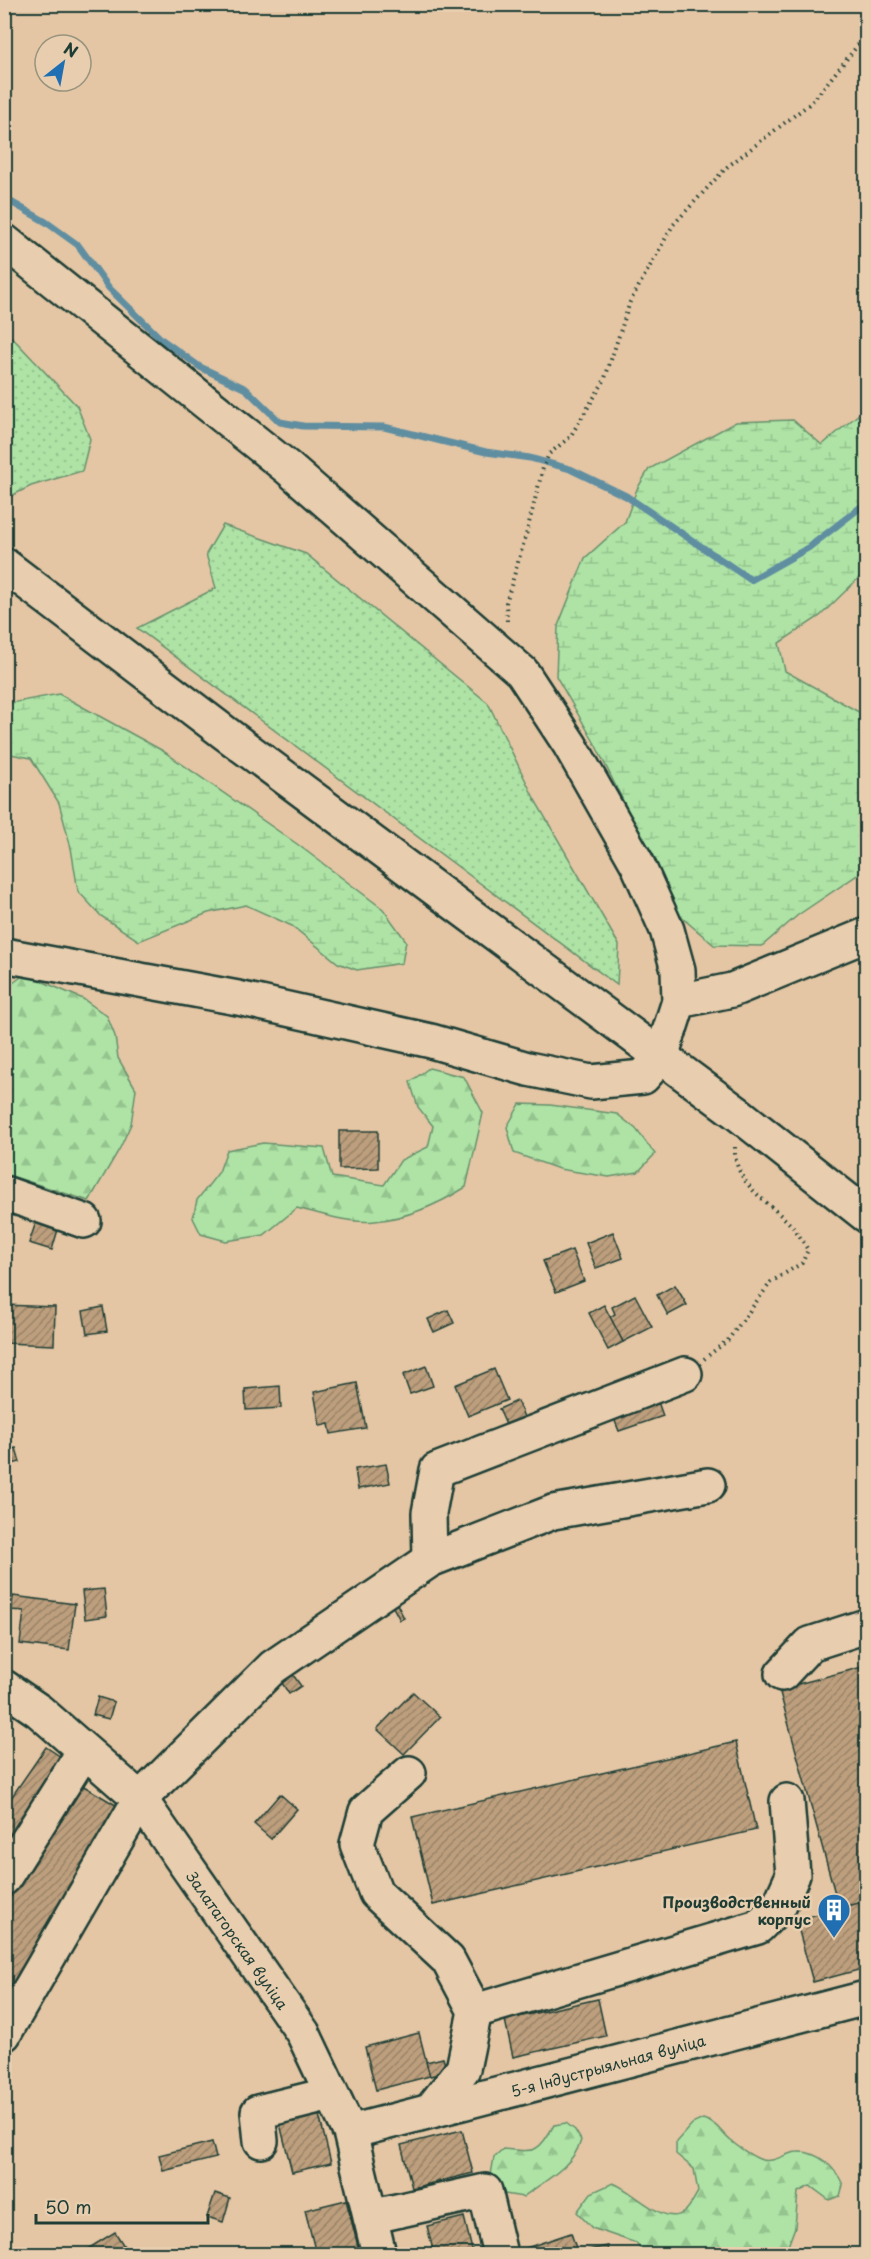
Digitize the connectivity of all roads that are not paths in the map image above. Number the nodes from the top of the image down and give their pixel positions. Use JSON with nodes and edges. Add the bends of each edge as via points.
{"nodes":[{"id":1,"x":4,"y":241,"type":"edge"},
{"id":2,"x":4,"y":565,"type":"edge"},
{"id":3,"x":867,"y":935,"type":"edge"},
{"id":4,"x":4,"y":954,"type":"edge"},
{"id":5,"x":679,"y":1001,"type":"junction"},
{"id":6,"x":661,"y":1057,"type":"junction"},
{"id":7,"x":4,"y":1192,"type":"edge"},
{"id":8,"x":867,"y":1215,"type":"edge"},
{"id":9,"x":84,"y":1221,"type":"dead end"},
{"id":10,"x":686,"y":1374,"type":"road end"},
{"id":11,"x":708,"y":1485,"type":"dead end"},
{"id":12,"x":430,"y":1560,"type":"junction"},
{"id":13,"x":867,"y":1626,"type":"edge"},
{"id":14,"x":782,"y":1674,"type":"dead end"},
{"id":15,"x":4,"y":1687,"type":"edge"},
{"id":16,"x":84,"y":1751,"type":"junction"},
{"id":17,"x":408,"y":1773,"type":"dead end"},
{"id":18,"x":140,"y":1799,"type":"junction"},
{"id":19,"x":787,"y":1801,"type":"dead end"},
{"id":20,"x":4,"y":1878,"type":"edge"},
{"id":21,"x":867,"y":1998,"type":"edge"},
{"id":22,"x":475,"y":2011,"type":"junction"},
{"id":23,"x":4,"y":2034,"type":"edge"},
{"id":24,"x":331,"y":2094,"type":"junction"},
{"id":25,"x":430,"y":2111,"type":"junction"},
{"id":26,"x":350,"y":2132,"type":"junction"},
{"id":27,"x":261,"y":2141,"type":"dead end"},
{"id":28,"x":370,"y":2217,"type":"junction"},
{"id":29,"x":379,"y":2254,"type":"edge"},
{"id":30,"x":500,"y":2254,"type":"edge"}],
"edges":[{"from":1,"to":5,"type":"street","via":[[288,468],[522,672],[570,745],[637,863],[667,930],[678,970]]},
{"from":2,"to":6,"type":"street"},
{"from":3,"to":5,"type":"street","via":[[732,990]]},
{"from":4,"to":6,"type":"street","via":[[238,998],[591,1082],[643,1077]]},
{"from":5,"to":6,"type":"street"},
{"from":6,"to":8,"type":"street"},
{"from":7,"to":9,"type":"street"},
{"from":10,"to":12,"type":"street","via":[[437,1470],[429,1514]]},
{"from":11,"to":12,"type":"street","via":[[554,1512]]},
{"from":12,"to":18,"type":"street","via":[[273,1667]]},
{"from":13,"to":14,"type":"street","via":[[810,1644]]},
{"from":15,"to":16,"type":"street","name":"Залатагорская вуліца","via":[[39,1711]]},
{"from":16,"to":18,"type":"street","name":"Залатагорская вуліца"},
{"from":16,"to":20,"type":"street"},
{"from":17,"to":22,"type":"street","via":[[366,1811],[357,1844],[376,1893],[448,1960]]},
{"from":18,"to":23,"type":"street"},
{"from":18,"to":24,"type":"street","name":"Залатагорская вуліца","via":[[303,2032]]},
{"from":19,"to":22,"type":"street","via":[[793,1875],[779,1906],[758,1927]]},
{"from":21,"to":25,"type":"street","name":"5-я Індустрыяльная вуліца"},
{"from":22,"to":25,"type":"street","via":[[463,2069]]},
{"from":24,"to":26,"type":"street","name":"Залатагорская вуліца"},
{"from":24,"to":27,"type":"street","via":[[258,2112]]},
{"from":25,"to":26,"type":"street","name":"5-я Індустрыяльная вуліца"},
{"from":26,"to":28,"type":"street","name":"Залатагорская вуліца"},
{"from":28,"to":29,"type":"street","name":"Залатагорская вуліца"},
{"from":28,"to":30,"type":"street","via":[[485,2191]]}]}
